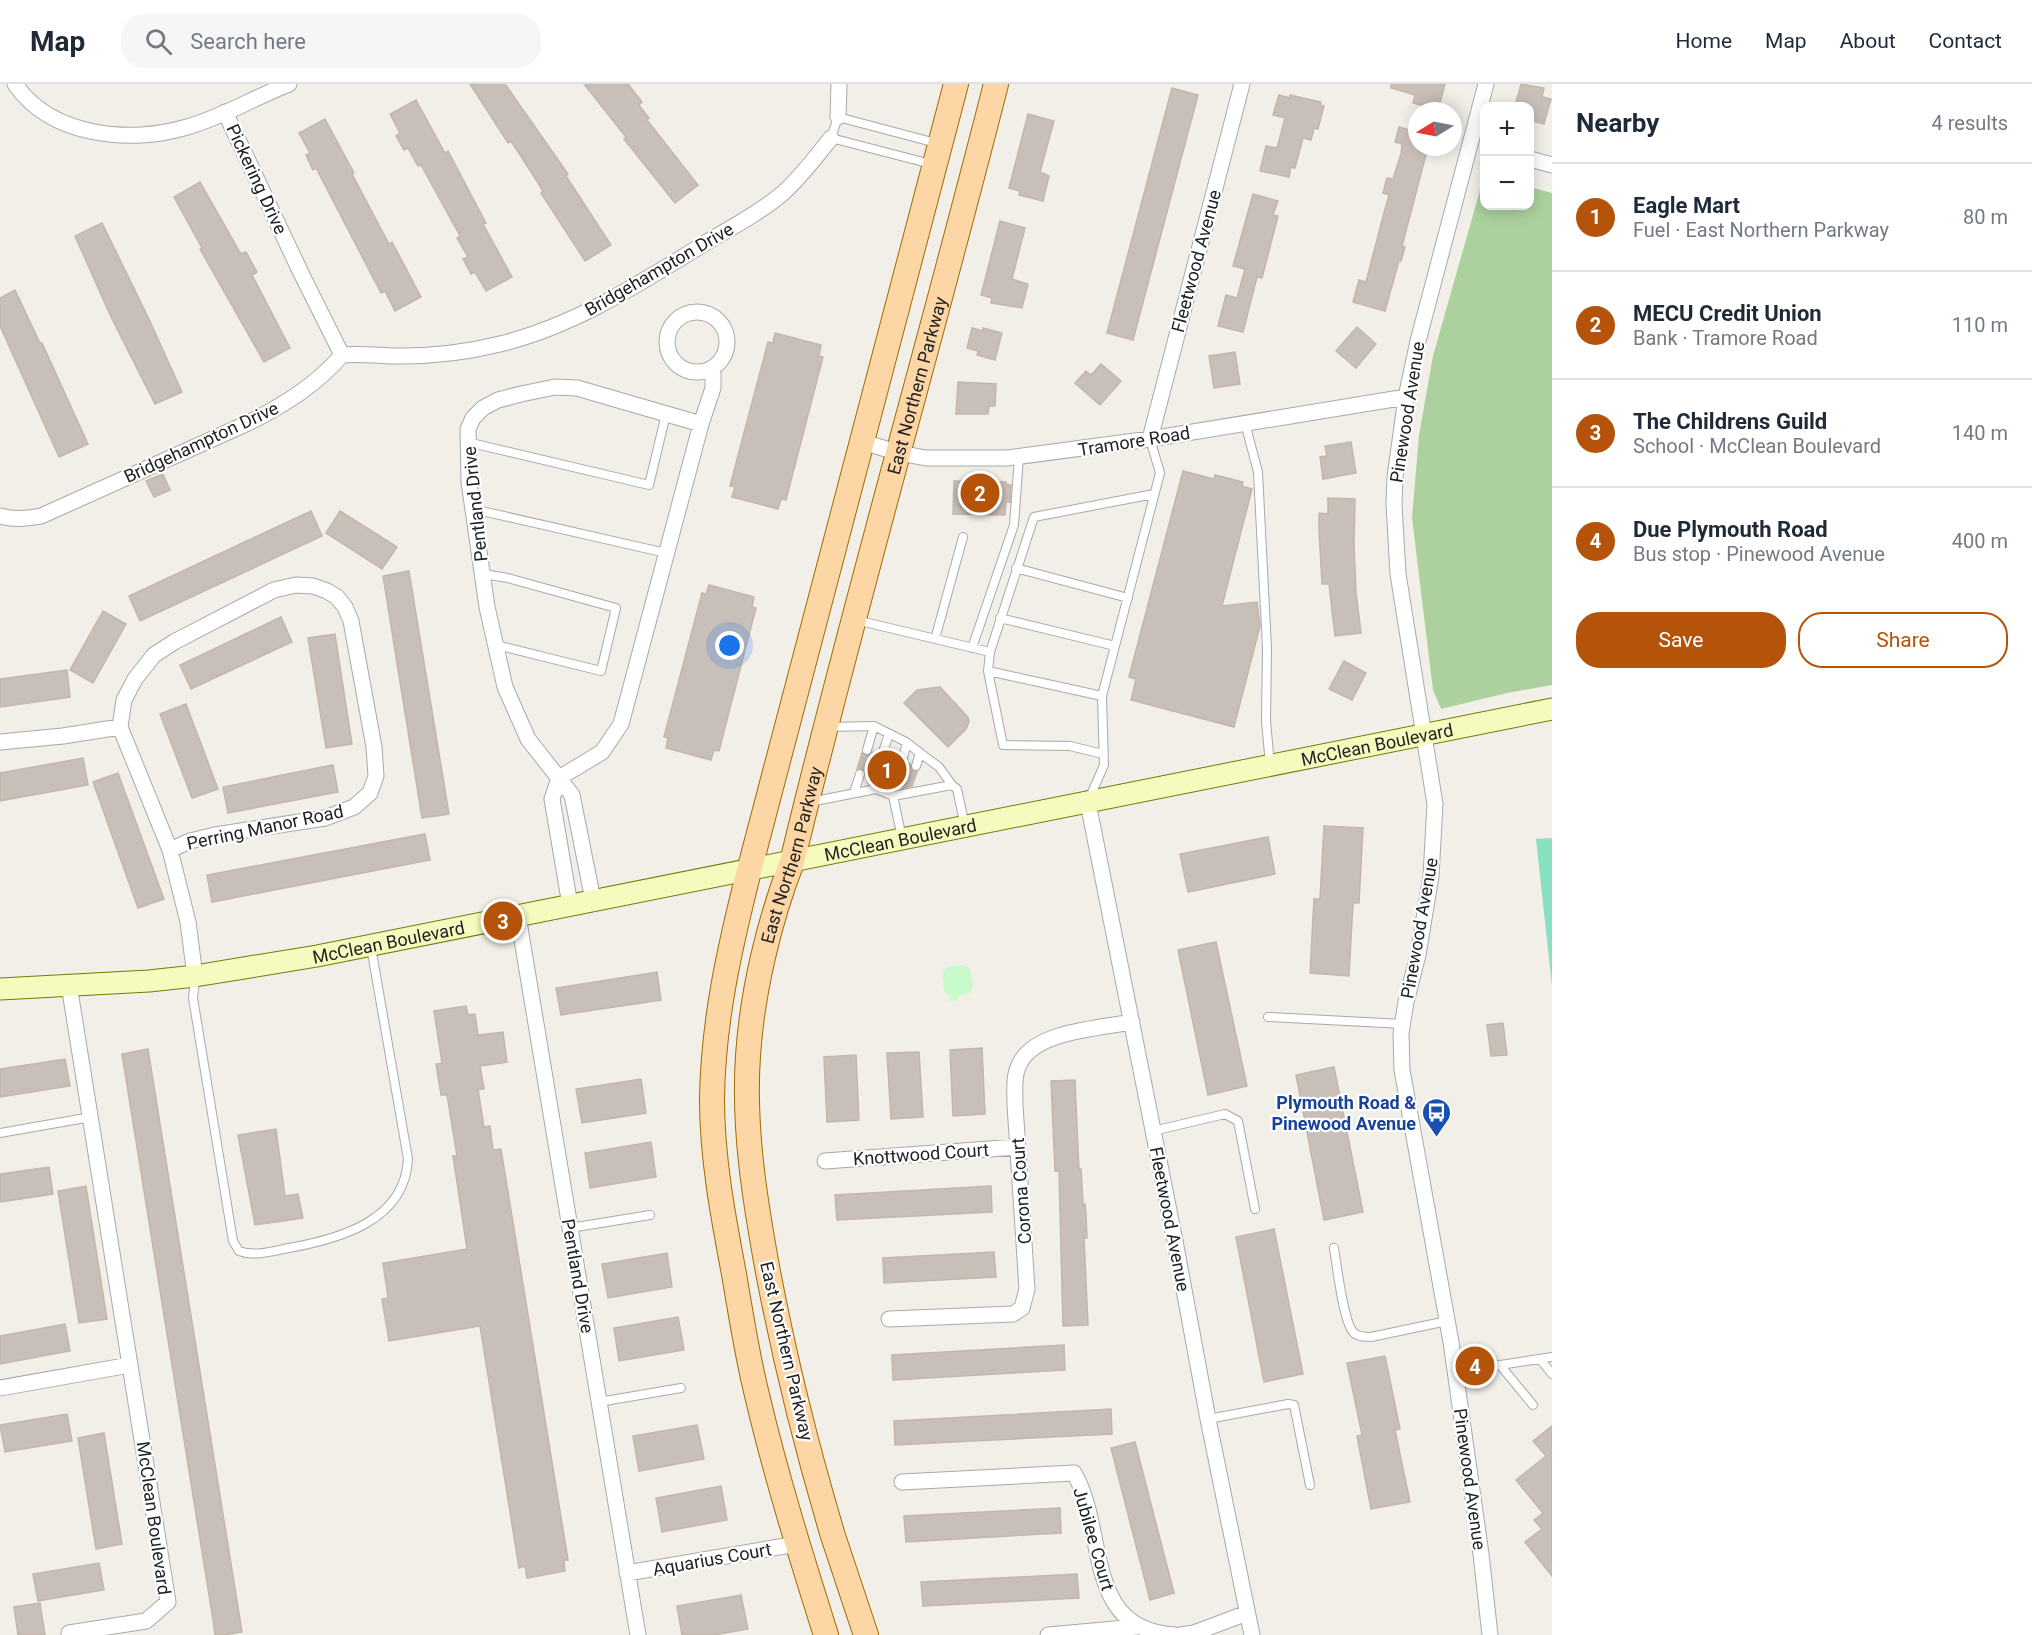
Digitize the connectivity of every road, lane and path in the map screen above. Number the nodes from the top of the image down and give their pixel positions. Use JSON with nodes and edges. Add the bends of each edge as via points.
{"nodes":[{"id":1,"x":15,"y":84,"type":"edge"},
{"id":2,"x":289,"y":84,"type":"edge"},
{"id":3,"x":839,"y":84,"type":"edge"},
{"id":4,"x":956,"y":84,"type":"edge"},
{"id":5,"x":996,"y":84,"type":"edge"},
{"id":6,"x":1242,"y":84,"type":"edge"},
{"id":7,"x":1486,"y":84,"type":"edge"},
{"id":8,"x":225,"y":112,"type":"junction"},
{"id":9,"x":838,"y":117,"type":"junction"},
{"id":10,"x":831,"y":138,"type":"junction"},
{"id":11,"x":1478,"y":145,"type":"edge"},
{"id":12,"x":938,"y":154,"type":"junction"},
{"id":13,"x":1534,"y":160,"type":"edge"},
{"id":14,"x":1552,"y":165,"type":"edge"},
{"id":15,"x":342,"y":355,"type":"junction"},
{"id":16,"x":713,"y":368,"type":"junction"},
{"id":17,"x":1406,"y":397,"type":"junction"},
{"id":18,"x":666,"y":414,"type":"junction"},
{"id":19,"x":1245,"y":423,"type":"junction"},
{"id":20,"x":701,"y":424,"type":"junction"},
{"id":21,"x":1150,"y":439,"type":"junction"},
{"id":22,"x":467,"y":442,"type":"junction"},
{"id":23,"x":863,"y":442,"type":"junction"},
{"id":24,"x":899,"y":453,"type":"junction"},
{"id":25,"x":1019,"y":457,"type":"junction"},
{"id":26,"x":1154,"y":494,"type":"junction"},
{"id":27,"x":473,"y":509,"type":"junction"},
{"id":28,"x":0,"y":516,"type":"edge"},
{"id":29,"x":963,"y":537,"type":"dead end"},
{"id":30,"x":666,"y":553,"type":"junction"},
{"id":31,"x":1016,"y":568,"type":"junction"},
{"id":32,"x":483,"y":574,"type":"junction"},
{"id":33,"x":1128,"y":598,"type":"junction"},
{"id":34,"x":1000,"y":618,"type":"junction"},
{"id":35,"x":852,"y":619,"type":"junction"},
{"id":36,"x":935,"y":639,"type":"junction"},
{"id":37,"x":496,"y":645,"type":"junction"},
{"id":38,"x":1115,"y":646,"type":"junction"},
{"id":39,"x":972,"y":648,"type":"junction"},
{"id":40,"x":990,"y":652,"type":"junction"},
{"id":41,"x":988,"y":671,"type":"junction"},
{"id":42,"x":1102,"y":696,"type":"junction"},
{"id":43,"x":1552,"y":709,"type":"edge"},
{"id":44,"x":874,"y":726,"type":"junction"},
{"id":45,"x":120,"y":727,"type":"junction"},
{"id":46,"x":824,"y":727,"type":"junction"},
{"id":47,"x":890,"y":734,"type":"junction"},
{"id":48,"x":1425,"y":735,"type":"junction"},
{"id":49,"x":0,"y":742,"type":"edge"},
{"id":50,"x":907,"y":743,"type":"junction"},
{"id":51,"x":867,"y":750,"type":"dead end"},
{"id":52,"x":920,"y":753,"type":"junction"},
{"id":53,"x":1103,"y":754,"type":"junction"},
{"id":54,"x":882,"y":755,"type":"dead end"},
{"id":55,"x":902,"y":761,"type":"dead end"},
{"id":56,"x":916,"y":766,"type":"dead end"},
{"id":57,"x":1271,"y":766,"type":"junction"},
{"id":58,"x":860,"y":774,"type":"dead end"},
{"id":59,"x":559,"y":778,"type":"junction"},
{"id":60,"x":875,"y":779,"type":"dead end"},
{"id":61,"x":952,"y":784,"type":"junction"},
{"id":62,"x":894,"y":785,"type":"dead end"},
{"id":63,"x":872,"y":790,"type":"junction"},
{"id":64,"x":854,"y":793,"type":"junction"},
{"id":65,"x":892,"y":796,"type":"junction"},
{"id":66,"x":806,"y":802,"type":"junction"},
{"id":67,"x":1088,"y":803,"type":"junction"},
{"id":68,"x":965,"y":828,"type":"junction"},
{"id":69,"x":902,"y":840,"type":"junction"},
{"id":70,"x":170,"y":850,"type":"junction"},
{"id":71,"x":792,"y":862,"type":"junction"},
{"id":72,"x":749,"y":871,"type":"junction"},
{"id":73,"x":592,"y":900,"type":"junction"},
{"id":74,"x":570,"y":905,"type":"junction"},
{"id":75,"x":518,"y":916,"type":"junction"},
{"id":76,"x":371,"y":945,"type":"junction"},
{"id":77,"x":195,"y":976,"type":"junction"},
{"id":78,"x":69,"y":985,"type":"junction"},
{"id":79,"x":0,"y":989,"type":"edge"},
{"id":80,"x":1268,"y":1017,"type":"dead end"},
{"id":81,"x":1132,"y":1022,"type":"junction"},
{"id":82,"x":1402,"y":1024,"type":"junction"},
{"id":83,"x":91,"y":1117,"type":"junction"},
{"id":84,"x":1153,"y":1131,"type":"junction"},
{"id":85,"x":0,"y":1133,"type":"edge"},
{"id":86,"x":1017,"y":1147,"type":"junction"},
{"id":87,"x":825,"y":1161,"type":"dead end"},
{"id":88,"x":1255,"y":1209,"type":"dead end"},
{"id":89,"x":650,"y":1215,"type":"dead end"},
{"id":90,"x":570,"y":1228,"type":"junction"},
{"id":91,"x":1334,"y":1248,"type":"dead end"},
{"id":92,"x":889,"y":1319,"type":"dead end"},
{"id":93,"x":1447,"y":1321,"type":"junction"},
{"id":94,"x":1552,"y":1357,"type":"edge"},
{"id":95,"x":1540,"y":1359,"type":"junction"},
{"id":96,"x":130,"y":1365,"type":"junction"},
{"id":97,"x":1500,"y":1365,"type":"junction"},
{"id":98,"x":1455,"y":1372,"type":"junction"},
{"id":99,"x":1552,"y":1374,"type":"edge"},
{"id":100,"x":0,"y":1388,"type":"edge"},
{"id":101,"x":681,"y":1388,"type":"dead end"},
{"id":102,"x":599,"y":1402,"type":"junction"},
{"id":103,"x":1533,"y":1405,"type":"dead end"},
{"id":104,"x":1208,"y":1419,"type":"junction"},
{"id":105,"x":902,"y":1482,"type":"dead end"},
{"id":106,"x":1310,"y":1485,"type":"dead end"},
{"id":107,"x":797,"y":1544,"type":"junction"},
{"id":108,"x":627,"y":1573,"type":"junction"},
{"id":109,"x":1247,"y":1613,"type":"junction"},
{"id":110,"x":1137,"y":1627,"type":"junction"},
{"id":111,"x":69,"y":1633,"type":"dead end"},
{"id":112,"x":1189,"y":1634,"type":"edge"},
{"id":113,"x":638,"y":1635,"type":"edge"},
{"id":114,"x":826,"y":1635,"type":"edge"},
{"id":115,"x":866,"y":1635,"type":"edge"},
{"id":116,"x":1048,"y":1635,"type":"edge"},
{"id":117,"x":1176,"y":1635,"type":"edge"},
{"id":118,"x":1252,"y":1635,"type":"edge"},
{"id":119,"x":1490,"y":1635,"type":"edge"}],
"edges":[{"from":1,"to":8,"type":"street","name":"Pickering Drive","via":[[38,108],[62,122],[89,132],[119,136],[150,135],[187,127]]},
{"from":2,"to":8,"type":"street"},
{"from":3,"to":9,"type":"street"},
{"from":4,"to":12,"type":"main road","name":"East Northern Parkway"},
{"from":5,"to":24,"type":"main road","name":"East Northern Parkway"},
{"from":6,"to":21,"type":"street","name":"Fleetwood Avenue"},
{"from":7,"to":11,"type":"street","name":"Pinewood Avenue"},
{"from":8,"to":15,"type":"street","name":"Pickering Drive"},
{"from":9,"to":10,"type":"lane"},
{"from":9,"to":12,"type":"lane"},
{"from":10,"to":12,"type":"lane"},
{"from":10,"to":15,"type":"street","name":"Bridgehampton Drive","via":[[804,172],[768,204],[643,282],[542,332],[500,344],[431,355]]},
{"from":11,"to":17,"type":"street","name":"Pinewood Avenue","via":[[1418,341]]},
{"from":12,"to":23,"type":"main road","name":"East Northern Parkway"},
{"from":13,"to":14,"type":"street"},
{"from":15,"to":28,"type":"street","name":"Bridgehampton Drive","via":[[307,388],[248,423],[41,516]]},
{"from":16,"to":16,"type":"street","via":[[693,372],[675,363],[667,344],[668,334],[679,317],[697,311],[723,325],[727,334],[725,353]]},
{"from":16,"to":20,"type":"street","via":[[712,388]]},
{"from":17,"to":19,"type":"street","name":"Tramore Road"},
{"from":17,"to":48,"type":"street","name":"Pinewood Avenue","via":[[1394,504],[1398,574]]},
{"from":18,"to":20,"type":"street","name":"Pentland Drive"},
{"from":18,"to":22,"type":"street","name":"Pentland Drive","via":[[578,388],[544,388],[483,408],[473,418]]},
{"from":18,"to":22,"type":"lane","via":[[649,485]]},
{"from":19,"to":21,"type":"street","name":"Tramore Road"},
{"from":19,"to":57,"type":"lane","via":[[1258,472],[1267,648],[1266,721]]},
{"from":20,"to":30,"type":"street"},
{"from":21,"to":25,"type":"street","name":"Tramore Road"},
{"from":21,"to":26,"type":"lane","via":[[1160,473]]},
{"from":22,"to":27,"type":"street","name":"Pentland Drive"},
{"from":23,"to":24,"type":"street","name":"Tramore Road"},
{"from":23,"to":72,"type":"main road","name":"East Northern Parkway"},
{"from":24,"to":25,"type":"street","name":"Tramore Road","via":[[926,458]]},
{"from":24,"to":35,"type":"main road","name":"East Northern Parkway"},
{"from":25,"to":39,"type":"lane","via":[[1014,525]]},
{"from":26,"to":31,"type":"lane","via":[[1034,517]]},
{"from":26,"to":33,"type":"lane"},
{"from":27,"to":30,"type":"lane"},
{"from":27,"to":32,"type":"street","name":"Pentland Drive"},
{"from":29,"to":36,"type":"lane"},
{"from":30,"to":59,"type":"street","via":[[621,723],[602,752]]},
{"from":31,"to":33,"type":"lane"},
{"from":31,"to":34,"type":"lane"},
{"from":32,"to":37,"type":"street","name":"Pentland Drive"},
{"from":32,"to":37,"type":"lane","via":[[616,608],[601,671]]},
{"from":33,"to":38,"type":"lane"},
{"from":34,"to":38,"type":"lane"},
{"from":34,"to":40,"type":"lane"},
{"from":35,"to":36,"type":"lane"},
{"from":35,"to":46,"type":"main road","name":"East Northern Parkway"},
{"from":36,"to":39,"type":"lane"},
{"from":37,"to":59,"type":"street","name":"Pentland Drive","via":[[505,687],[528,740]]},
{"from":38,"to":42,"type":"lane"},
{"from":39,"to":40,"type":"lane"},
{"from":40,"to":41,"type":"lane"},
{"from":41,"to":42,"type":"lane"},
{"from":41,"to":53,"type":"lane","via":[[1003,745],[1070,746]]},
{"from":42,"to":53,"type":"lane"},
{"from":43,"to":48,"type":"street","name":"McClean Boulevard"},
{"from":44,"to":46,"type":"lane"},
{"from":44,"to":47,"type":"lane"},
{"from":44,"to":51,"type":"lane"},
{"from":45,"to":49,"type":"street"},
{"from":45,"to":70,"type":"street","name":"Perring Manor Road"},
{"from":45,"to":70,"type":"street","name":"Perring Manor Road","via":[[124,700],[135,679],[154,655],[174,642],[274,590],[296,585],[313,586],[337,597],[345,607],[374,747],[376,776],[370,793],[354,807],[324,818],[215,835]]},
{"from":46,"to":66,"type":"main road","name":"East Northern Parkway"},
{"from":47,"to":50,"type":"lane"},
{"from":47,"to":54,"type":"lane"},
{"from":48,"to":57,"type":"street","name":"McClean Boulevard"},
{"from":48,"to":82,"type":"street","name":"Pinewood Avenue","via":[[1435,804],[1433,855],[1418,955]]},
{"from":50,"to":52,"type":"lane"},
{"from":50,"to":55,"type":"lane"},
{"from":52,"to":56,"type":"lane"},
{"from":52,"to":61,"type":"lane","via":[[939,767]]},
{"from":53,"to":67,"type":"lane","via":[[1104,765]]},
{"from":57,"to":67,"type":"street","name":"McClean Boulevard"},
{"from":58,"to":64,"type":"lane"},
{"from":59,"to":73,"type":"street","name":"Pentland Drive","via":[[572,795]]},
{"from":59,"to":74,"type":"street","via":[[552,799]]},
{"from":60,"to":63,"type":"lane"},
{"from":61,"to":65,"type":"lane"},
{"from":61,"to":68,"type":"lane","via":[[957,789]]},
{"from":62,"to":65,"type":"lane"},
{"from":63,"to":64,"type":"lane"},
{"from":63,"to":65,"type":"lane"},
{"from":64,"to":66,"type":"lane"},
{"from":65,"to":69,"type":"lane"},
{"from":66,"to":71,"type":"main road","name":"East Northern Parkway"},
{"from":67,"to":68,"type":"street","name":"McClean Boulevard"},
{"from":67,"to":81,"type":"street","name":"Fleetwood Avenue"},
{"from":68,"to":69,"type":"street","name":"McClean Boulevard"},
{"from":69,"to":71,"type":"street","name":"McClean Boulevard"},
{"from":70,"to":77,"type":"street","name":"Perring Manor Road","via":[[188,921]]},
{"from":71,"to":72,"type":"street","name":"McClean Boulevard"},
{"from":71,"to":115,"type":"main road","name":"East Northern Parkway","via":[[779,894],[755,998],[749,1045],[747,1109],[753,1190],[796,1400]]},
{"from":72,"to":73,"type":"street","name":"McClean Boulevard"},
{"from":72,"to":107,"type":"main road","name":"East Northern Parkway","via":[[724,980],[715,1040],[715,1157],[756,1392]]},
{"from":73,"to":74,"type":"street","name":"McClean Boulevard"},
{"from":74,"to":75,"type":"street","name":"McClean Boulevard"},
{"from":75,"to":76,"type":"street","name":"McClean Boulevard"},
{"from":75,"to":90,"type":"street","name":"Pentland Drive"},
{"from":76,"to":77,"type":"street","name":"McClean Boulevard"},
{"from":76,"to":77,"type":"lane","via":[[408,1159],[407,1175],[400,1192],[366,1224],[296,1247],[250,1255],[239,1251],[233,1241],[193,998]]},
{"from":77,"to":78,"type":"street","name":"McClean Boulevard"},
{"from":78,"to":79,"type":"street","name":"McClean Boulevard"},
{"from":78,"to":83,"type":"street","name":"McClean Boulevard"},
{"from":80,"to":82,"type":"lane"},
{"from":81,"to":84,"type":"street","name":"Fleetwood Avenue"},
{"from":81,"to":86,"type":"street","name":"Corona Court","via":[[1068,1033],[1025,1054],[1018,1065],[1015,1088]]},
{"from":82,"to":93,"type":"street","name":"Pinewood Avenue","via":[[1402,1070]]},
{"from":83,"to":85,"type":"lane"},
{"from":83,"to":96,"type":"street","name":"McClean Boulevard"},
{"from":84,"to":88,"type":"lane","via":[[1226,1114],[1238,1121]]},
{"from":84,"to":104,"type":"street","name":"Fleetwood Avenue"},
{"from":86,"to":87,"type":"street","name":"Knottwood Court"},
{"from":86,"to":92,"type":"street","name":"Corona Court","via":[[1027,1289],[1022,1308],[1013,1314]]},
{"from":89,"to":90,"type":"lane"},
{"from":90,"to":102,"type":"street","name":"Pentland Drive"},
{"from":91,"to":93,"type":"lane","via":[[1348,1323],[1354,1334],[1371,1337]]},
{"from":93,"to":98,"type":"street","name":"Pinewood Avenue"},
{"from":94,"to":95,"type":"lane"},
{"from":95,"to":97,"type":"lane"},
{"from":95,"to":99,"type":"lane"},
{"from":96,"to":100,"type":"street"},
{"from":96,"to":111,"type":"street","name":"McClean Boulevard","via":[[168,1602],[146,1621]]},
{"from":97,"to":98,"type":"lane"},
{"from":97,"to":103,"type":"lane"},
{"from":98,"to":119,"type":"street","name":"Pinewood Avenue"},
{"from":101,"to":102,"type":"lane"},
{"from":102,"to":108,"type":"street","name":"Pentland Drive"},
{"from":104,"to":106,"type":"lane","via":[[1294,1405]]},
{"from":104,"to":109,"type":"street","name":"Fleetwood Avenue"},
{"from":105,"to":110,"type":"street","name":"Jubilee Court","via":[[1074,1473],[1083,1492],[1105,1585],[1118,1608]]},
{"from":107,"to":108,"type":"street","name":"Aquarius Court"},
{"from":107,"to":114,"type":"main road","name":"East Northern Parkway"},
{"from":108,"to":113,"type":"street","name":"Pentland Drive"},
{"from":109,"to":112,"type":"street"},
{"from":109,"to":118,"type":"street","name":"Fleetwood Avenue"},
{"from":110,"to":116,"type":"street"},
{"from":110,"to":117,"type":"street"}]}
